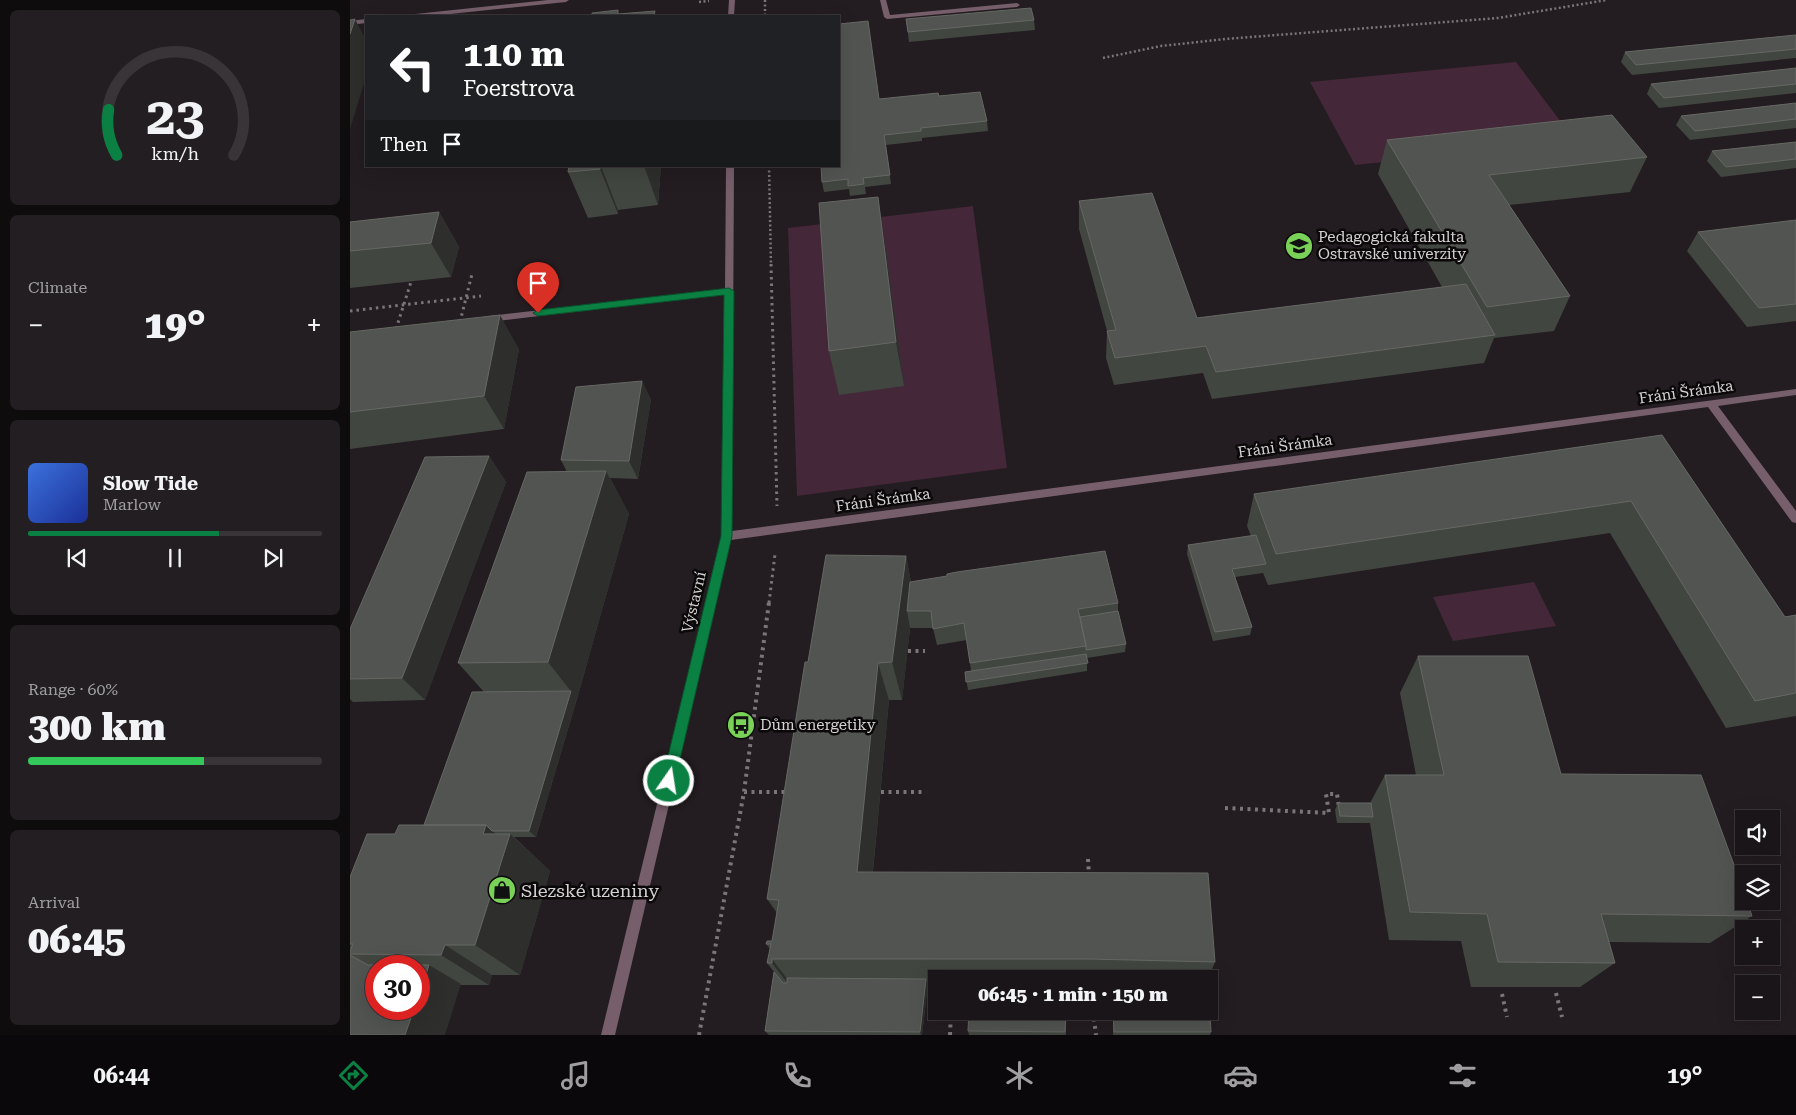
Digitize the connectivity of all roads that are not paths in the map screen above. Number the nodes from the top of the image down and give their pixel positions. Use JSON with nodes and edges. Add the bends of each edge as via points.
{"nodes":[{"id":1,"x":566,"y":0,"type":"edge"},
{"id":2,"x":732,"y":0,"type":"edge"},
{"id":3,"x":883,"y":0,"type":"edge"},
{"id":4,"x":1017,"y":5,"type":"dead end"},
{"id":5,"x":424,"y":15,"type":"edge"},
{"id":6,"x":731,"y":15,"type":"edge"},
{"id":7,"x":365,"y":22,"type":"edge"},
{"id":8,"x":350,"y":23,"type":"edge"},
{"id":9,"x":730,"y":167,"type":"edge"},
{"id":10,"x":729,"y":291,"type":"junction"},
{"id":11,"x":460,"y":322,"type":"edge"},
{"id":12,"x":1796,"y":392,"type":"edge"},
{"id":13,"x":1711,"y":404,"type":"junction"},
{"id":14,"x":1796,"y":519,"type":"edge"},
{"id":15,"x":727,"y":536,"type":"junction"},
{"id":16,"x":608,"y":1035,"type":"edge"}],
"edges":[{"from":1,"to":5,"type":"street"},
{"from":2,"to":6,"type":"street"},
{"from":3,"to":4,"type":"street","via":[[887,17]]},
{"from":7,"to":8,"type":"street"},
{"from":9,"to":10,"type":"street","name":"Výstavní"},
{"from":10,"to":11,"type":"street"},
{"from":10,"to":15,"type":"street","name":"Výstavní"},
{"from":12,"to":13,"type":"street","name":"Fráni Šrámka"},
{"from":13,"to":14,"type":"street"},
{"from":13,"to":15,"type":"street","name":"Fráni Šrámka"},
{"from":15,"to":16,"type":"street","name":"Výstavní"}]}
